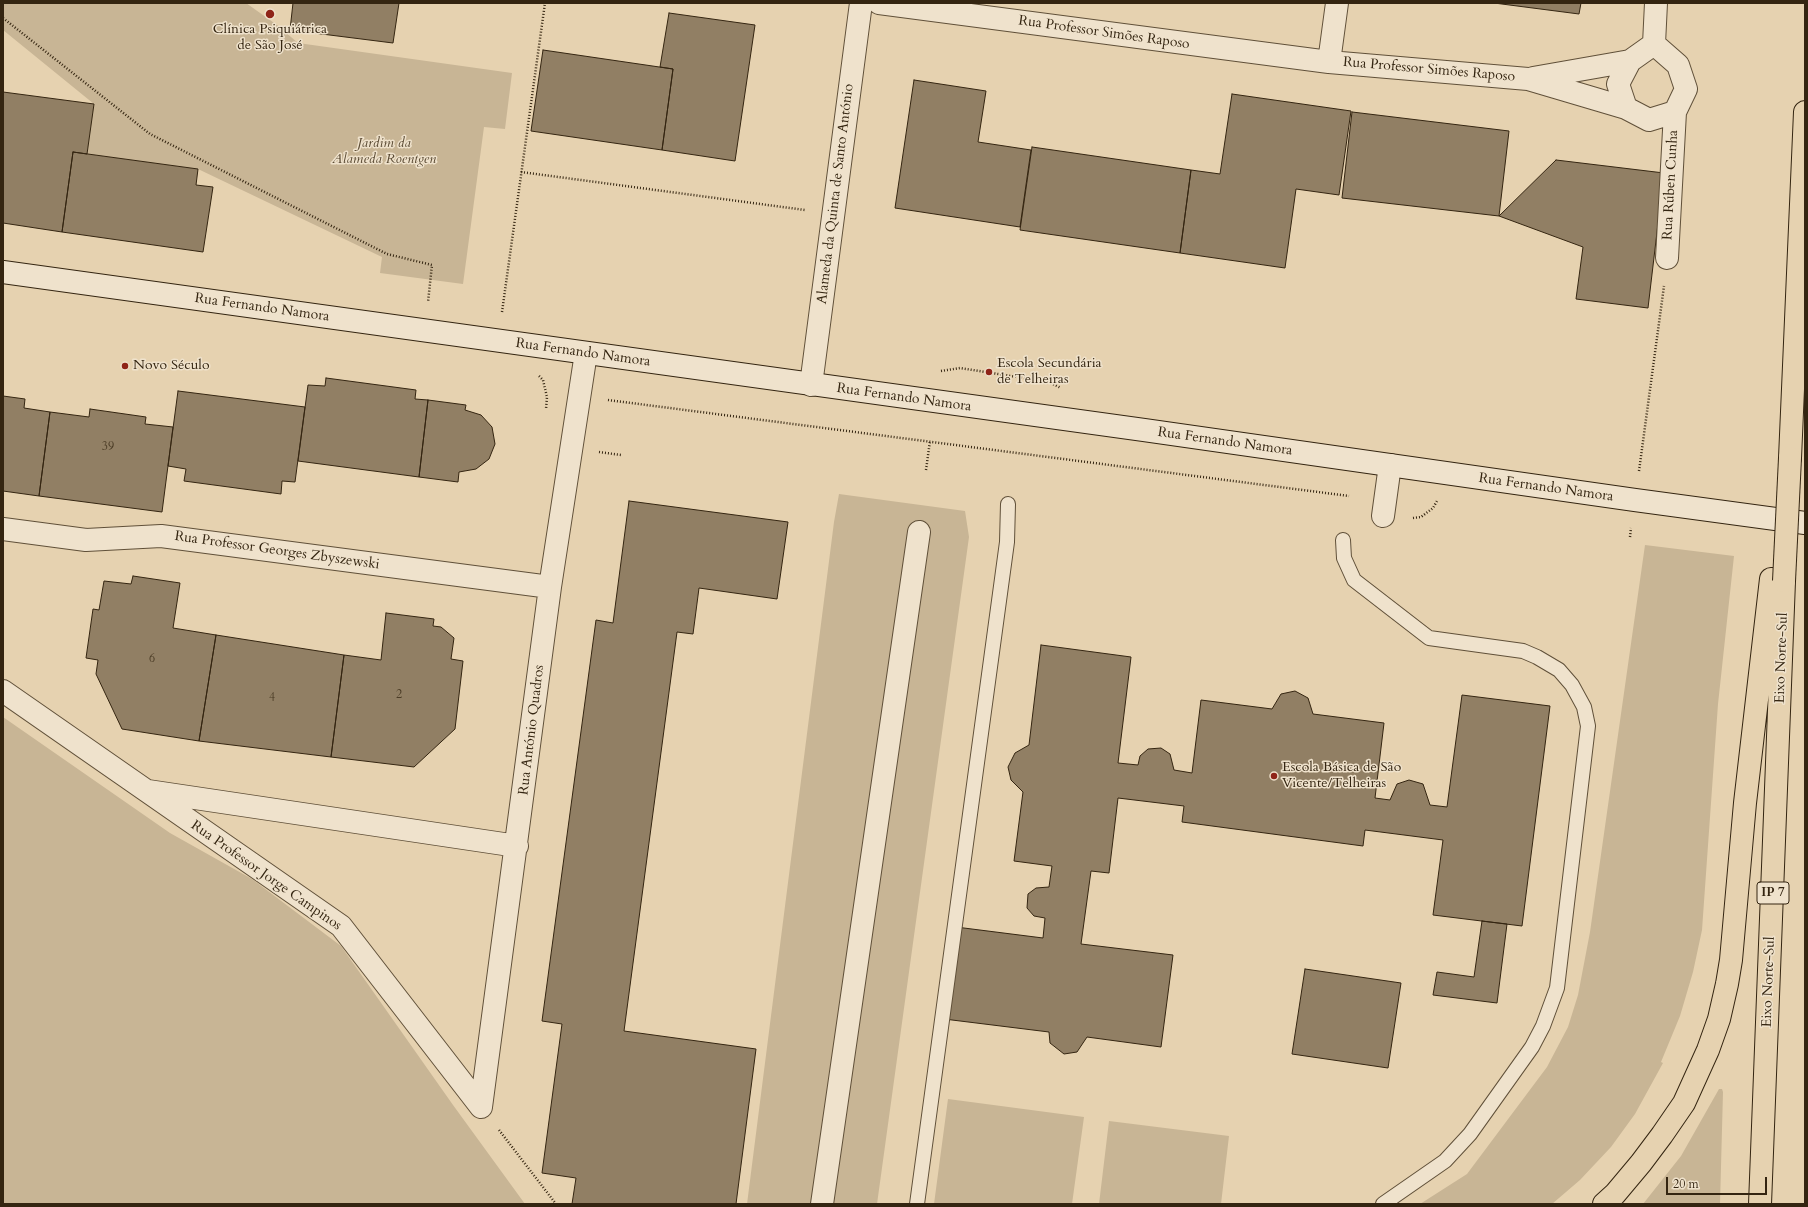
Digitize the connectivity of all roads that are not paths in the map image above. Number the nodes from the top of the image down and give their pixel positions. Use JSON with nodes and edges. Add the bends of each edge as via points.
{"nodes":[{"id":1,"x":861,"y":3,"type":"edge"},
{"id":2,"x":879,"y":3,"type":"edge"},
{"id":3,"x":1337,"y":3,"type":"edge"},
{"id":4,"x":1656,"y":3,"type":"edge"},
{"id":5,"x":1654,"y":44,"type":"junction"},
{"id":6,"x":1630,"y":61,"type":"junction"},
{"id":7,"x":1329,"y":62,"type":"junction"},
{"id":8,"x":1528,"y":78,"type":"junction"},
{"id":9,"x":1626,"y":108,"type":"junction"},
{"id":10,"x":1674,"y":112,"type":"junction"},
{"id":11,"x":1805,"y":112,"type":"edge"},
{"id":12,"x":1667,"y":258,"type":"road end"},
{"id":13,"x":3,"y":272,"type":"edge"},
{"id":14,"x":586,"y":354,"type":"junction"},
{"id":15,"x":811,"y":385,"type":"junction"},
{"id":16,"x":1390,"y":465,"type":"junction"},
{"id":17,"x":1008,"y":504,"type":"dead end"},
{"id":18,"x":1382,"y":516,"type":"dead end"},
{"id":19,"x":1805,"y":523,"type":"edge"},
{"id":20,"x":3,"y":529,"type":"edge"},
{"id":21,"x":919,"y":532,"type":"dead end"},
{"id":22,"x":1343,"y":540,"type":"dead end"},
{"id":23,"x":1778,"y":580,"type":"junction"},
{"id":24,"x":550,"y":587,"type":"junction"},
{"id":25,"x":3,"y":692,"type":"edge"},
{"id":26,"x":143,"y":790,"type":"junction"},
{"id":27,"x":516,"y":846,"type":"junction"},
{"id":28,"x":481,"y":1107,"type":"joint"},
{"id":29,"x":822,"y":1204,"type":"edge"},
{"id":30,"x":917,"y":1204,"type":"edge"},
{"id":31,"x":1383,"y":1204,"type":"edge"},
{"id":32,"x":1604,"y":1204,"type":"edge"},
{"id":33,"x":1760,"y":1204,"type":"edge"}],
"edges":[{"from":1,"to":15,"type":"street","name":"Alameda da Quinta de Santo António"},
{"from":2,"to":7,"type":"street","name":"Rua Professor Simões Raposo"},
{"from":3,"to":7,"type":"street","name":"Rua Professor Simões Raposo"},
{"from":4,"to":5,"type":"street"},
{"from":5,"to":6,"type":"street","name":"Rua Professor Simões Raposo"},
{"from":5,"to":10,"type":"street","via":[[1678,64],[1686,89]]},
{"from":6,"to":8,"type":"street","name":"Rua Professor Simões Raposo"},
{"from":6,"to":9,"type":"street","name":"Rua Professor Simões Raposo","via":[[1618,84]]},
{"from":7,"to":8,"type":"street","name":"Rua Professor Simões Raposo"},
{"from":8,"to":9,"type":"street","name":"Rua Professor Simões Raposo"},
{"from":9,"to":10,"type":"street","name":"Rua Professor Simões Raposo","via":[[1649,120]]},
{"from":10,"to":12,"type":"street","name":"Rua Rúben Cunha"},
{"from":11,"to":23,"type":"highway","name":"Eixo Norte-Sul","number":"IP 7","bridge":true,"via":[[1790,458]]},
{"from":13,"to":14,"type":"street","name":"Rua Fernando Namora"},
{"from":14,"to":15,"type":"street","name":"Rua Fernando Namora"},
{"from":14,"to":24,"type":"street","name":"Rua António Quadros"},
{"from":15,"to":16,"type":"street","name":"Rua Fernando Namora"},
{"from":16,"to":18,"type":"street"},
{"from":16,"to":19,"type":"street","name":"Rua Fernando Namora"},
{"from":17,"to":30,"type":"lane","via":[[1006,550]]},
{"from":20,"to":24,"type":"street","name":"Rua Professor Georges Zbyszewski","via":[[86,540],[161,536]]},
{"from":21,"to":29,"type":"street"},
{"from":22,"to":31,"type":"lane","via":[[1344,558],[1354,580],[1429,638],[1522,652],[1537,657],[1559,670],[1572,685],[1584,707],[1588,726],[1557,988],[1543,1026],[1532,1047],[1470,1134],[1445,1161]]},
{"from":23,"to":32,"type":"highway","via":[[1745,803],[1728,984],[1719,1019],[1684,1102],[1649,1152]]},
{"from":23,"to":33,"type":"highway","name":"Eixo Norte-Sul","number":"IP 7"},
{"from":24,"to":27,"type":"street","name":"Rua António Quadros"},
{"from":25,"to":26,"type":"street","name":"Rua Professor Jorge Campinos"},
{"from":26,"to":27,"type":"street","name":"Rua Professor Jorge Campinos"},
{"from":26,"to":28,"type":"street","name":"Rua Professor Jorge Campinos","via":[[341,926]]},
{"from":27,"to":28,"type":"street","name":"Rua António Quadros"}]}
